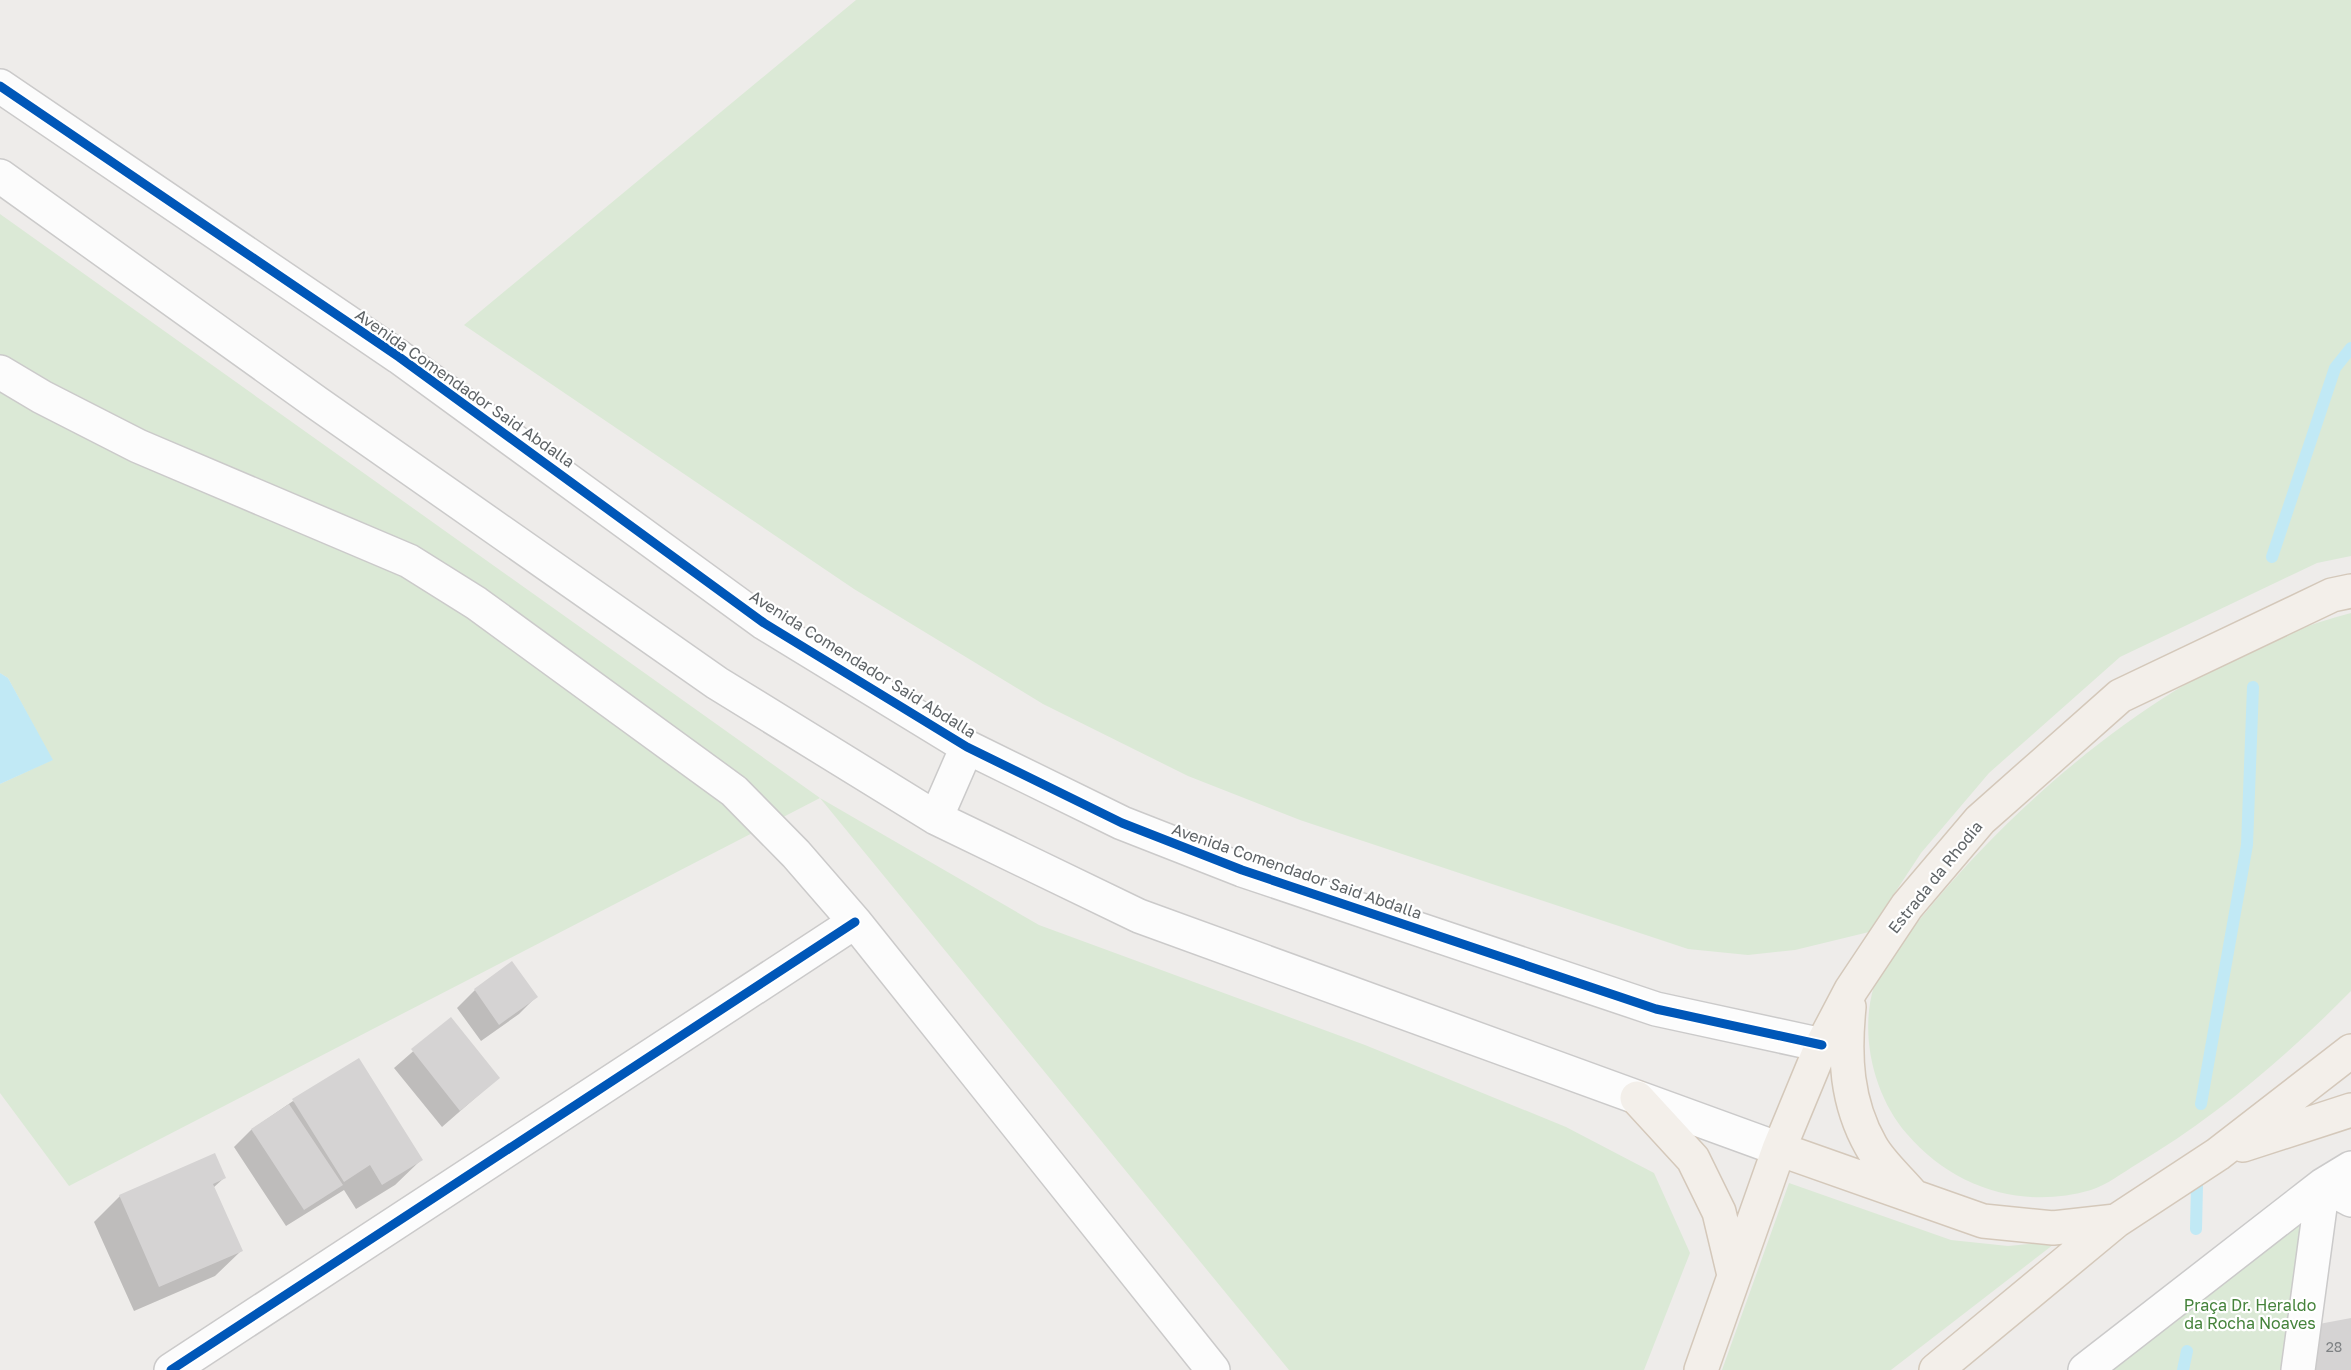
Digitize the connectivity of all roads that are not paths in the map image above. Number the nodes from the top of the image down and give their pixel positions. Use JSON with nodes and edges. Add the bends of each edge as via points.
{"nodes":[{"id":1,"x":2,"y":87,"type":"edge"},
{"id":2,"x":0,"y":176,"type":"edge"},
{"id":3,"x":0,"y":372,"type":"edge"},
{"id":4,"x":2351,"y":591,"type":"edge"},
{"id":5,"x":967,"y":747,"type":"junction"},
{"id":6,"x":936,"y":818,"type":"junction"},
{"id":7,"x":855,"y":922,"type":"junction"},
{"id":8,"x":1851,"y":990,"type":"junction"},
{"id":9,"x":1822,"y":1046,"type":"junction"},
{"id":10,"x":2351,"y":1051,"type":"edge"},
{"id":11,"x":1637,"y":1098,"type":"junction"},
{"id":12,"x":2351,"y":1110,"type":"edge"},
{"id":13,"x":1779,"y":1149,"type":"junction"},
{"id":14,"x":2218,"y":1154,"type":"junction"},
{"id":15,"x":2351,"y":1168,"type":"edge"},
{"id":16,"x":2337,"y":1192,"type":"edge"},
{"id":17,"x":1916,"y":1199,"type":"junction"},
{"id":18,"x":2116,"y":1221,"type":"junction"},
{"id":19,"x":1734,"y":1275,"type":"junction"},
{"id":20,"x":171,"y":1370,"type":"edge"},
{"id":21,"x":1213,"y":1370,"type":"edge"},
{"id":22,"x":1701,"y":1370,"type":"edge"},
{"id":23,"x":1936,"y":1370,"type":"edge"},
{"id":24,"x":2085,"y":1370,"type":"edge"},
{"id":25,"x":2298,"y":1370,"type":"edge"}],
"edges":[{"from":1,"to":5,"type":"street","name":"Avenida Comendador Said Abdalla","via":[[399,357],[764,623]]},
{"from":2,"to":6,"type":"street","via":[[717,683]]},
{"from":3,"to":7,"type":"street","via":[[138,446],[409,561],[476,603],[734,791]]},
{"from":4,"to":8,"type":"main road","name":"Estrada da Rhodia","via":[[2332,595],[2120,696],[1980,820],[1907,906]]},
{"from":5,"to":6,"type":"street"},
{"from":5,"to":9,"type":"street","name":"Avenida Comendador Said Abdalla","via":[[1122,823],[1242,870],[1656,1009]]},
{"from":6,"to":11,"type":"street","via":[[1139,916]]},
{"from":7,"to":20,"type":"street"},
{"from":7,"to":21,"type":"street"},
{"from":8,"to":9,"type":"main road","name":"Estrada da Rhodia"},
{"from":8,"to":17,"type":"main road","via":[[1845,1050],[1852,1103],[1872,1148]]},
{"from":9,"to":13,"type":"main road","name":"Estrada da Rhodia"},
{"from":10,"to":14,"type":"main road"},
{"from":11,"to":13,"type":"street"},
{"from":11,"to":19,"type":"main road","via":[[1694,1159],[1719,1212]]},
{"from":12,"to":14,"type":"main road"},
{"from":13,"to":17,"type":"main road"},
{"from":13,"to":19,"type":"main road","name":"Estrada da Rhodia"},
{"from":14,"to":18,"type":"main road"},
{"from":15,"to":16,"type":"street"},
{"from":16,"to":24,"type":"street"},
{"from":16,"to":25,"type":"street"},
{"from":17,"to":18,"type":"main road","via":[[1983,1221],[2053,1228]]},
{"from":18,"to":23,"type":"main road"},
{"from":19,"to":22,"type":"main road","name":"Estrada da Rhodia"}]}
